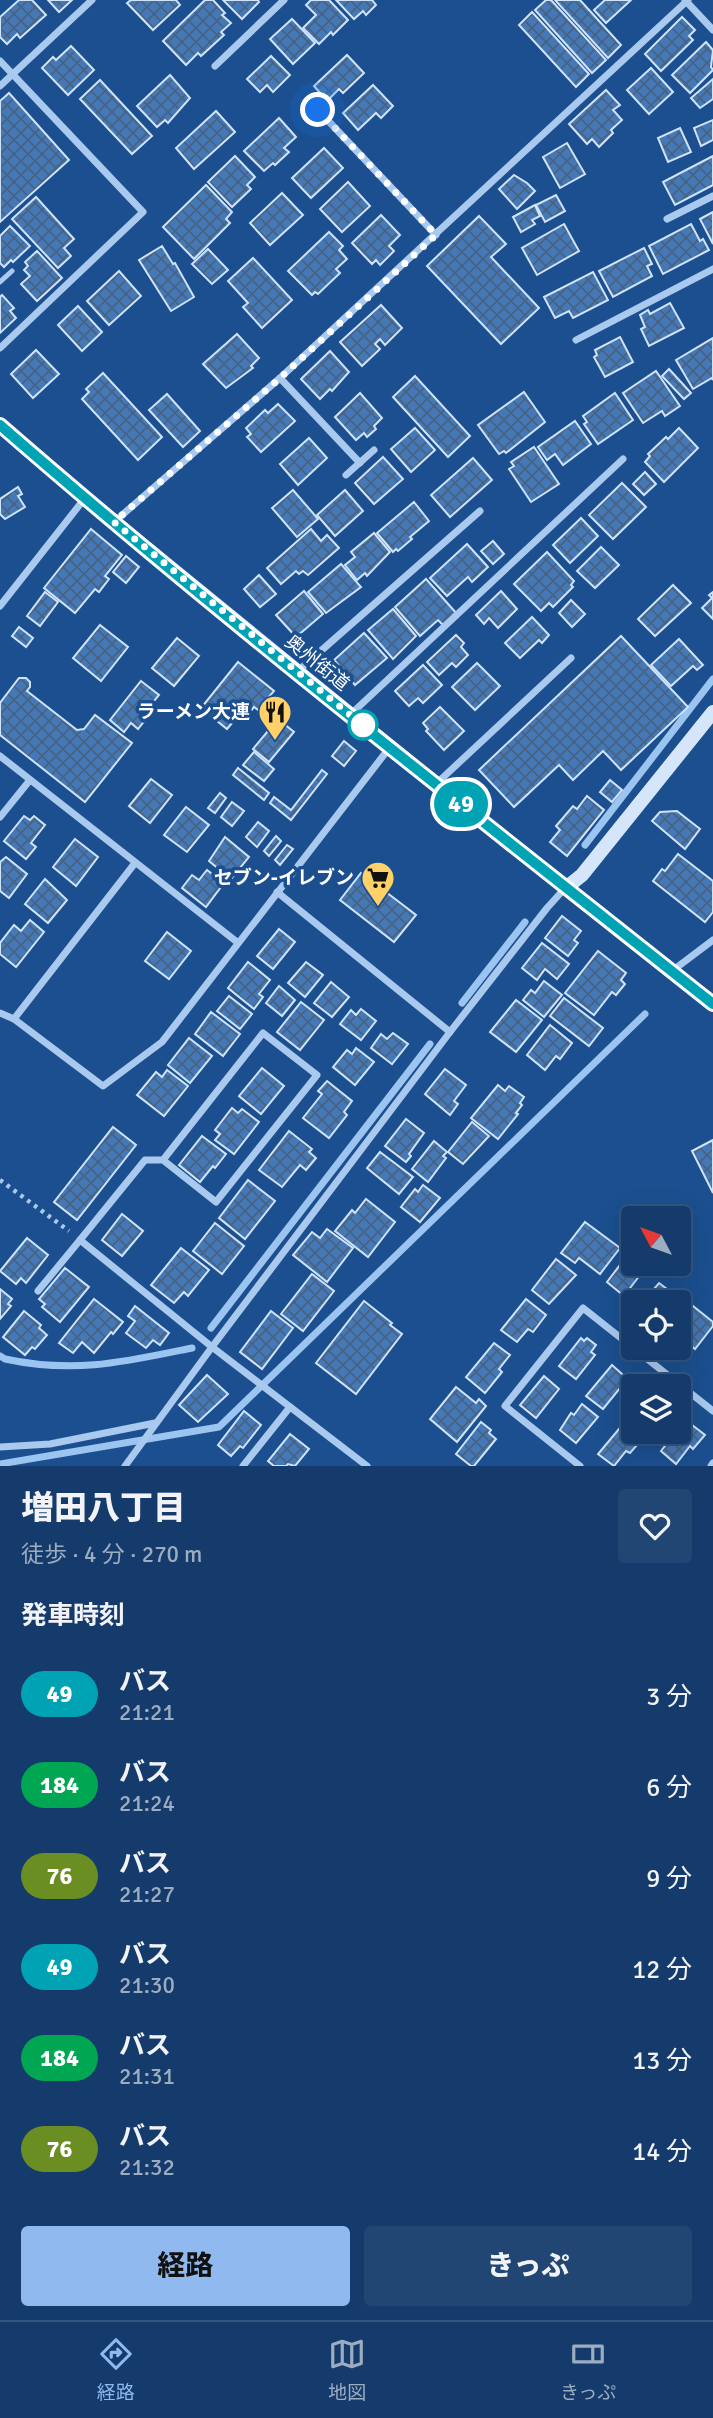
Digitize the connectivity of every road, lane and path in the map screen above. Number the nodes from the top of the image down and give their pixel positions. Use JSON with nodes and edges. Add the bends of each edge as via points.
{"nodes":[{"id":1,"x":92,"y":0,"type":"edge"},
{"id":2,"x":284,"y":0,"type":"edge"},
{"id":3,"x":687,"y":1,"type":"edge"},
{"id":4,"x":713,"y":30,"type":"edge"},
{"id":5,"x":0,"y":61,"type":"edge"},
{"id":6,"x":215,"y":66,"type":"dead end"},
{"id":7,"x":12,"y":74,"type":"junction"},
{"id":8,"x":0,"y":86,"type":"edge"},
{"id":9,"x":318,"y":110,"type":"dead end"},
{"id":10,"x":713,"y":196,"type":"edge"},
{"id":11,"x":667,"y":219,"type":"dead end"},
{"id":12,"x":436,"y":235,"type":"junction"},
{"id":13,"x":713,"y":270,"type":"edge"},
{"id":14,"x":12,"y":271,"type":"dead end"},
{"id":15,"x":0,"y":282,"type":"edge"},
{"id":16,"x":576,"y":340,"type":"dead end"},
{"id":17,"x":0,"y":348,"type":"edge"},
{"id":18,"x":280,"y":378,"type":"junction"},
{"id":19,"x":0,"y":425,"type":"edge"},
{"id":20,"x":374,"y":450,"type":"dead end"},
{"id":21,"x":623,"y":459,"type":"dead end"},
{"id":22,"x":360,"y":463,"type":"junction"},
{"id":23,"x":346,"y":475,"type":"dead end"},
{"id":24,"x":85,"y":498,"type":"junction"},
{"id":25,"x":480,"y":511,"type":"dead end"},
{"id":26,"x":114,"y":522,"type":"junction"},
{"id":27,"x":0,"y":606,"type":"edge"},
{"id":28,"x":571,"y":657,"type":"dead end"},
{"id":29,"x":298,"y":672,"type":"junction"},
{"id":30,"x":713,"y":712,"type":"edge"},
{"id":31,"x":351,"y":715,"type":"junction"},
{"id":32,"x":390,"y":747,"type":"junction"},
{"id":33,"x":0,"y":757,"type":"edge"},
{"id":34,"x":30,"y":780,"type":"junction"},
{"id":35,"x":436,"y":784,"type":"junction"},
{"id":36,"x":0,"y":817,"type":"edge"},
{"id":37,"x":135,"y":863,"type":"junction"},
{"id":38,"x":567,"y":887,"type":"junction"},
{"id":39,"x":277,"y":892,"type":"junction"},
{"id":40,"x":713,"y":940,"type":"edge"},
{"id":41,"x":237,"y":942,"type":"junction"},
{"id":42,"x":672,"y":972,"type":"junction"},
{"id":43,"x":713,"y":1004,"type":"edge"},
{"id":44,"x":0,"y":1013,"type":"edge"},
{"id":45,"x":14,"y":1019,"type":"junction"},
{"id":46,"x":450,"y":1032,"type":"junction"},
{"id":47,"x":163,"y":1160,"type":"junction"},
{"id":48,"x":0,"y":1180,"type":"edge"},
{"id":49,"x":80,"y":1240,"type":"junction"},
{"id":50,"x":37,"y":1291,"type":"dead end"},
{"id":51,"x":212,"y":1347,"type":"junction"},
{"id":52,"x":290,"y":1407,"type":"junction"},
{"id":53,"x":713,"y":1411,"type":"edge"},
{"id":54,"x":155,"y":1423,"type":"junction"},
{"id":55,"x":0,"y":1447,"type":"edge"},
{"id":56,"x":125,"y":1466,"type":"edge"},
{"id":57,"x":243,"y":1466,"type":"edge"},
{"id":58,"x":367,"y":1466,"type":"edge"},
{"id":59,"x":580,"y":1466,"type":"edge"}],
"edges":[{"from":1,"to":7,"type":"street"},
{"from":2,"to":6,"type":"street"},
{"from":3,"to":4,"type":"street"},
{"from":3,"to":12,"type":"street"},
{"from":5,"to":7,"type":"street"},
{"from":7,"to":8,"type":"street"},
{"from":7,"to":17,"type":"street","via":[[143,212]]},
{"from":9,"to":12,"type":"street"},
{"from":10,"to":11,"type":"street"},
{"from":12,"to":18,"type":"street"},
{"from":13,"to":16,"type":"street"},
{"from":14,"to":15,"type":"lane"},
{"from":18,"to":22,"type":"street"},
{"from":18,"to":26,"type":"street"},
{"from":19,"to":24,"type":"main road","name":"奥州街道"},
{"from":20,"to":22,"type":"street"},
{"from":21,"to":31,"type":"street"},
{"from":22,"to":23,"type":"street"},
{"from":24,"to":26,"type":"main road","name":"奥州街道"},
{"from":24,"to":27,"type":"street"},
{"from":25,"to":29,"type":"street"},
{"from":26,"to":29,"type":"main road","name":"奥州街道"},
{"from":28,"to":35,"type":"street"},
{"from":29,"to":31,"type":"main road","name":"奥州街道"},
{"from":30,"to":38,"type":"main road","via":[[582,875]]},
{"from":31,"to":32,"type":"main road","name":"奥州街道"},
{"from":32,"to":35,"type":"main road","name":"奥州街道"},
{"from":32,"to":39,"type":"street"},
{"from":33,"to":34,"type":"street"},
{"from":34,"to":36,"type":"street"},
{"from":34,"to":37,"type":"street"},
{"from":35,"to":38,"type":"main road","name":"奥州街道"},
{"from":37,"to":41,"type":"street"},
{"from":37,"to":45,"type":"street"},
{"from":38,"to":42,"type":"main road","name":"奥州街道"},
{"from":38,"to":46,"type":"street"},
{"from":39,"to":41,"type":"street"},
{"from":39,"to":46,"type":"street"},
{"from":40,"to":42,"type":"street"},
{"from":41,"to":45,"type":"street","via":[[162,1042],[103,1086]]},
{"from":42,"to":43,"type":"main road","name":"奥州街道"},
{"from":44,"to":45,"type":"street"},
{"from":46,"to":51,"type":"street"},
{"from":47,"to":47,"type":"street","via":[[263,1033],[317,1074],[216,1202]]},
{"from":47,"to":49,"type":"street","via":[[145,1160]]},
{"from":48,"to":49,"type":"path"},
{"from":49,"to":50,"type":"street"},
{"from":49,"to":51,"type":"street"},
{"from":51,"to":52,"type":"street"},
{"from":51,"to":54,"type":"street"},
{"from":52,"to":57,"type":"street"},
{"from":52,"to":58,"type":"street"},
{"from":53,"to":59,"type":"street","via":[[583,1307],[505,1406]]},
{"from":54,"to":55,"type":"street","via":[[50,1444]]},
{"from":54,"to":56,"type":"street"}]}
